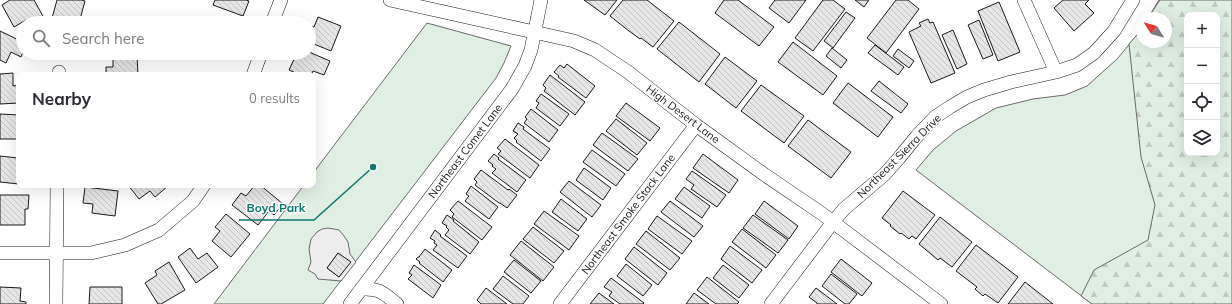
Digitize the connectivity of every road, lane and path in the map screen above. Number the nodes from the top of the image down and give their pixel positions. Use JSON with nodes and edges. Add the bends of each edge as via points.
{"nodes":[{"id":1,"x":281,"y":0,"type":"edge"},
{"id":2,"x":390,"y":0,"type":"edge"},
{"id":3,"x":541,"y":0,"type":"edge"},
{"id":4,"x":1024,"y":0,"type":"edge"},
{"id":5,"x":1133,"y":0,"type":"edge"},
{"id":6,"x":275,"y":16,"type":"edge"},
{"id":7,"x":534,"y":32,"type":"junction"},
{"id":8,"x":258,"y":60,"type":"edge"},
{"id":9,"x":253,"y":72,"type":"edge"},
{"id":10,"x":1056,"y":72,"type":"junction"},
{"id":11,"x":696,"y":125,"type":"junction"},
{"id":12,"x":57,"y":188,"type":"edge"},
{"id":13,"x":202,"y":188,"type":"edge"},
{"id":14,"x":833,"y":222,"type":"junction"},
{"id":15,"x":56,"y":252,"type":"junction"},
{"id":16,"x":0,"y":253,"type":"edge"},
{"id":17,"x":361,"y":289,"type":"junction"},
{"id":18,"x":56,"y":304,"type":"edge"},
{"id":19,"x":350,"y":304,"type":"edge"},
{"id":20,"x":397,"y":304,"type":"edge"},
{"id":21,"x":560,"y":304,"type":"edge"},
{"id":22,"x":771,"y":304,"type":"edge"},
{"id":23,"x":941,"y":304,"type":"edge"}],
"edges":[{"from":1,"to":6,"type":"street"},
{"from":2,"to":7,"type":"street","name":"High Desert Lane"},
{"from":3,"to":7,"type":"street","name":"Northeast Comet Lane"},
{"from":4,"to":10,"type":"street"},
{"from":5,"to":10,"type":"street","name":"Northeast Sierra Drive","via":[[1114,31],[1094,53],[1077,65]]},
{"from":7,"to":11,"type":"street","name":"High Desert Lane","via":[[574,41],[595,50],[628,72]]},
{"from":7,"to":17,"type":"street","name":"Northeast Comet Lane","via":[[525,66],[512,89]]},
{"from":8,"to":9,"type":"street"},
{"from":10,"to":14,"type":"street","name":"Northeast Sierra Drive","via":[[984,90],[935,117],[885,174],[844,209]]},
{"from":11,"to":14,"type":"street","name":"High Desert Lane"},
{"from":11,"to":21,"type":"street","name":"Northeast Smoke Stack Lane"},
{"from":12,"to":15,"type":"street"},
{"from":13,"to":15,"type":"street","via":[[193,201],[159,230],[125,245],[91,253]]},
{"from":14,"to":22,"type":"street","name":"Northeast Sierra Drive"},
{"from":14,"to":23,"type":"street","name":"High Desert Lane"},
{"from":15,"to":16,"type":"street"},
{"from":15,"to":18,"type":"street"},
{"from":17,"to":19,"type":"street","name":"Northeast Comet Lane"},
{"from":17,"to":20,"type":"street","via":[[372,288],[382,292]]}]}
